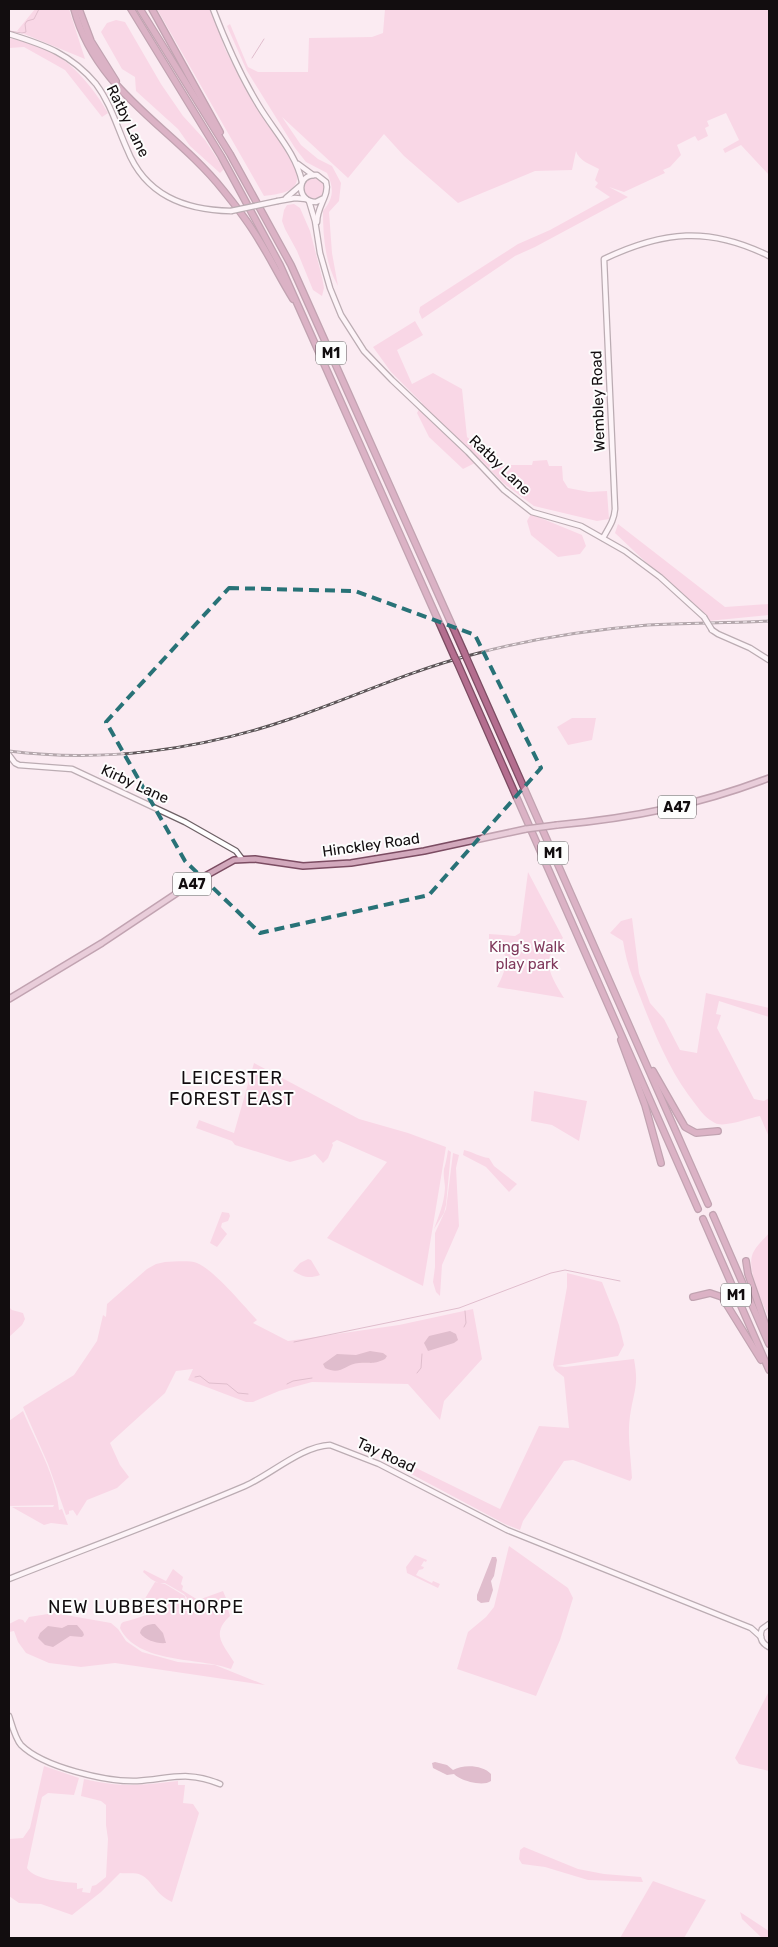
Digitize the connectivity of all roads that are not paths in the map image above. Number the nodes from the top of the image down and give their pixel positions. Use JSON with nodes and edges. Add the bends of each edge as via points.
{"nodes":[{"id":1,"x":74,"y":9,"type":"edge"},
{"id":2,"x":79,"y":9,"type":"edge"},
{"id":3,"x":131,"y":9,"type":"edge"},
{"id":4,"x":140,"y":9,"type":"edge"},
{"id":5,"x":152,"y":9,"type":"edge"},
{"id":6,"x":214,"y":9,"type":"edge"},
{"id":7,"x":9,"y":34,"type":"edge"},
{"id":8,"x":130,"y":99,"type":"junction"},
{"id":9,"x":230,"y":154,"type":"junction"},
{"id":10,"x":297,"y":163,"type":"junction"},
{"id":11,"x":313,"y":175,"type":"junction"},
{"id":12,"x":301,"y":184,"type":"junction"},
{"id":13,"x":324,"y":198,"type":"junction"},
{"id":14,"x":285,"y":199,"type":"junction"},
{"id":15,"x":307,"y":200,"type":"junction"},
{"id":16,"x":317,"y":227,"type":"junction"},
{"id":17,"x":769,"y":256,"type":"edge"},
{"id":18,"x":302,"y":314,"type":"junction"},
{"id":19,"x":603,"y":538,"type":"junction"},
{"id":20,"x":769,"y":660,"type":"edge"},
{"id":21,"x":9,"y":756,"type":"edge"},
{"id":22,"x":769,"y":778,"type":"edge"},
{"id":23,"x":242,"y":859,"type":"junction"},
{"id":24,"x":9,"y":999,"type":"edge"},
{"id":25,"x":610,"y":1008,"type":"junction"},
{"id":26,"x":639,"y":1047,"type":"junction"},
{"id":27,"x":718,"y":1131,"type":"dead end"},
{"id":28,"x":661,"y":1163,"type":"dead end"},
{"id":29,"x":708,"y":1204,"type":"dead end"},
{"id":30,"x":698,"y":1208,"type":"dead end"},
{"id":31,"x":713,"y":1215,"type":"dead end"},
{"id":32,"x":703,"y":1219,"type":"dead end"},
{"id":33,"x":746,"y":1261,"type":"dead end"},
{"id":34,"x":693,"y":1297,"type":"dead end"},
{"id":35,"x":769,"y":1337,"type":"edge"},
{"id":36,"x":769,"y":1344,"type":"edge"},
{"id":37,"x":769,"y":1371,"type":"edge"},
{"id":38,"x":9,"y":1579,"type":"edge"},
{"id":39,"x":767,"y":1625,"type":"edge"},
{"id":40,"x":751,"y":1628,"type":"junction"},
{"id":41,"x":761,"y":1637,"type":"junction"},
{"id":42,"x":769,"y":1647,"type":"edge"},
{"id":43,"x":9,"y":1716,"type":"edge"},
{"id":44,"x":220,"y":1784,"type":"dead end"}],
"edges":[{"from":1,"to":8,"type":"highway","number":"M1","via":[[95,59]]},
{"from":2,"to":8,"type":"highway","number":"M1","via":[[99,57]]},
{"from":3,"to":18,"type":"highway","number":"M1","via":[[222,156],[280,265]]},
{"from":4,"to":9,"type":"highway","number":"M1"},
{"from":5,"to":9,"type":"highway","number":"M1","via":[[217,124]]},
{"from":6,"to":10,"type":"street","via":[[246,84]]},
{"from":7,"to":14,"type":"street","name":"Ratby Lane","bridge":true,"via":[[60,52],[88,76],[111,108],[135,166],[154,187],[173,200],[188,206],[230,211]]},
{"from":8,"to":18,"type":"highway","number":"M1","via":[[192,156],[223,190],[258,238]]},
{"from":9,"to":26,"type":"highway","number":"M1","bridge":true,"via":[[291,265]]},
{"from":10,"to":11,"type":"street"},
{"from":10,"to":12,"type":"street"},
{"from":11,"to":12,"type":"street","via":[[306,177]]},
{"from":11,"to":13,"type":"street","via":[[321,176],[326,182]]},
{"from":12,"to":14,"type":"street","name":"Ratby Lane"},
{"from":12,"to":15,"type":"street","via":[[302,195]]},
{"from":13,"to":15,"type":"street","via":[[316,202]]},
{"from":13,"to":16,"type":"street","name":"Ratby Lane","via":[[318,210]]},
{"from":14,"to":15,"type":"street","name":"Ratby Lane"},
{"from":15,"to":16,"type":"street","name":"Ratby Lane"},
{"from":16,"to":19,"type":"street","name":"Ratby Lane","via":[[330,288],[341,315],[364,351],[504,490],[532,512],[581,526]]},
{"from":17,"to":19,"type":"street","name":"Wembley Road","via":[[725,238],[695,235],[648,241],[604,259],[615,509],[611,526]]},
{"from":18,"to":25,"type":"highway","number":"M1"},
{"from":19,"to":20,"type":"street","name":"Ratby Lane","bridge":true,"via":[[660,577],[704,617],[712,630]]},
{"from":21,"to":23,"type":"street","name":"Kirby Lane","via":[[19,766],[72,769],[111,786],[225,843]]},
{"from":22,"to":23,"type":"main road","name":"Hinckley Road","number":"A47","bridge":true,"via":[[720,795],[639,816],[516,831],[351,863],[303,866]]},
{"from":23,"to":24,"type":"main road","name":"Hinckley Road","number":"A47","via":[[227,863],[202,877]]},
{"from":25,"to":28,"type":"highway","via":[[650,1121]]},
{"from":25,"to":30,"type":"highway","number":"M1"},
{"from":26,"to":27,"type":"highway","via":[[685,1127],[696,1133]]},
{"from":26,"to":29,"type":"highway","number":"M1"},
{"from":31,"to":36,"type":"highway","number":"M1"},
{"from":32,"to":37,"type":"highway","number":"M1"},
{"from":33,"to":35,"type":"highway"},
{"from":34,"to":37,"type":"highway","via":[[710,1293],[722,1297]]},
{"from":38,"to":40,"type":"street","name":"Tay Road","via":[[247,1485],[294,1457],[328,1444],[379,1464],[507,1530]]},
{"from":39,"to":40,"type":"street"},
{"from":39,"to":41,"type":"street","via":[[762,1629]]},
{"from":40,"to":41,"type":"street","name":"Tay Road"},
{"from":41,"to":42,"type":"street","name":"Tay Road"},
{"from":43,"to":44,"type":"street","via":[[19,1743],[33,1755],[86,1774],[131,1781],[187,1776]]}]}
